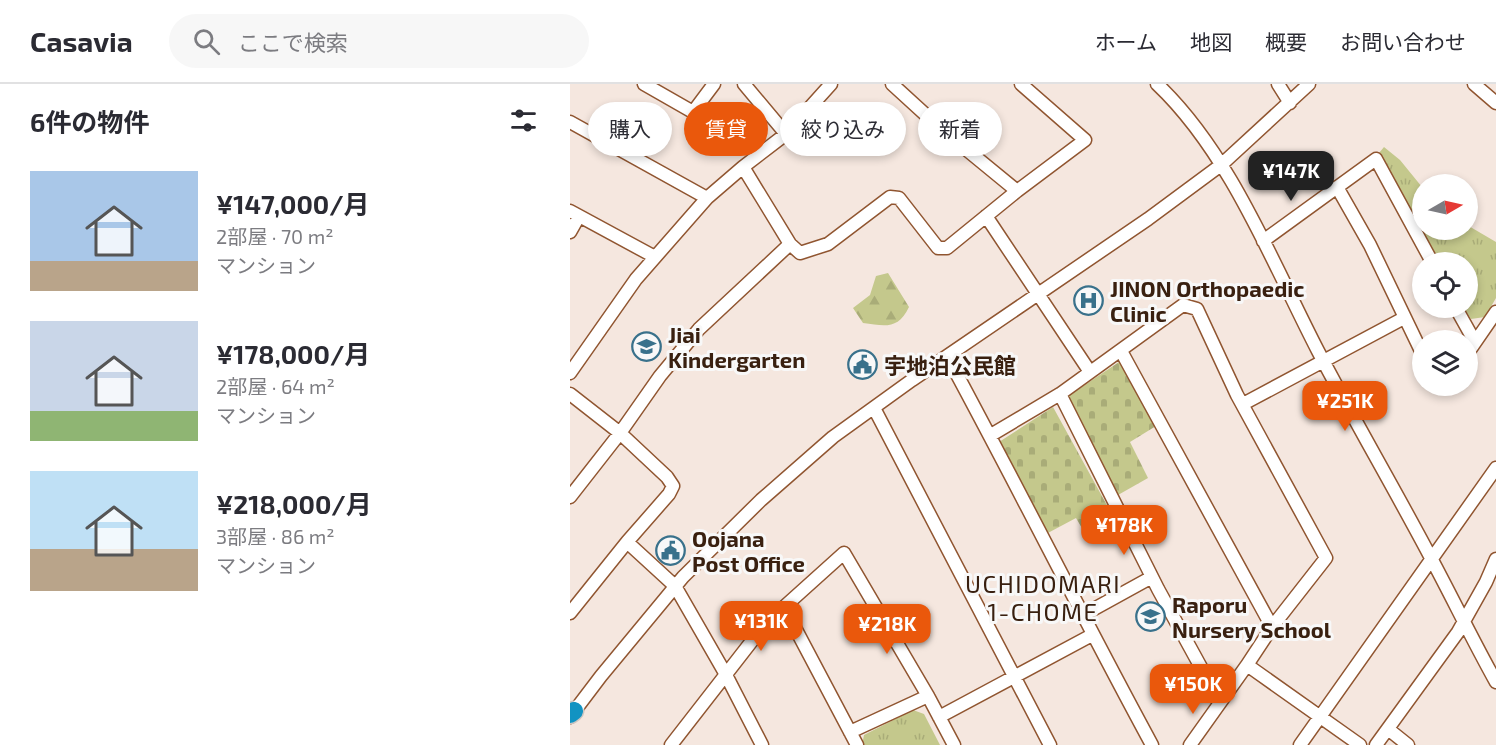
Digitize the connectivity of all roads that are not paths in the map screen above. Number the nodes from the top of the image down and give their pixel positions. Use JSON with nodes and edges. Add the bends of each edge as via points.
{"nodes":[{"id":1,"x":644,"y":84,"type":"edge"},
{"id":2,"x":714,"y":84,"type":"edge"},
{"id":3,"x":744,"y":84,"type":"edge"},
{"id":4,"x":831,"y":84,"type":"edge"},
{"id":5,"x":892,"y":84,"type":"edge"},
{"id":6,"x":1021,"y":84,"type":"edge"},
{"id":7,"x":1157,"y":84,"type":"edge"},
{"id":8,"x":1278,"y":84,"type":"edge"},
{"id":9,"x":1309,"y":84,"type":"edge"},
{"id":10,"x":1474,"y":84,"type":"edge"},
{"id":11,"x":815,"y":102,"type":"edge"},
{"id":12,"x":1290,"y":103,"type":"junction"},
{"id":13,"x":1496,"y":103,"type":"edge"},
{"id":14,"x":570,"y":122,"type":"edge"},
{"id":15,"x":780,"y":127,"type":"edge"},
{"id":16,"x":780,"y":138,"type":"edge"},
{"id":17,"x":1221,"y":165,"type":"junction"},
{"id":18,"x":742,"y":167,"type":"junction"},
{"id":19,"x":1337,"y":187,"type":"junction"},
{"id":20,"x":1017,"y":190,"type":"junction"},
{"id":21,"x":707,"y":198,"type":"junction"},
{"id":22,"x":574,"y":213,"type":"edge"},
{"id":23,"x":986,"y":216,"type":"junction"},
{"id":24,"x":570,"y":232,"type":"edge"},
{"id":25,"x":1263,"y":241,"type":"junction"},
{"id":26,"x":790,"y":244,"type":"junction"},
{"id":27,"x":1427,"y":252,"type":"edge"},
{"id":28,"x":655,"y":257,"type":"junction"},
{"id":29,"x":1039,"y":293,"type":"junction"},
{"id":30,"x":1496,"y":312,"type":"edge"},
{"id":31,"x":1404,"y":318,"type":"junction"},
{"id":32,"x":1412,"y":334,"type":"edge"},
{"id":33,"x":1478,"y":338,"type":"edge"},
{"id":34,"x":1121,"y":351,"type":"junction"},
{"id":35,"x":947,"y":356,"type":"junction"},
{"id":36,"x":1323,"y":361,"type":"junction"},
{"id":37,"x":1090,"y":372,"type":"junction"},
{"id":38,"x":570,"y":373,"type":"edge"},
{"id":39,"x":570,"y":394,"type":"edge"},
{"id":40,"x":1060,"y":394,"type":"junction"},
{"id":41,"x":1243,"y":404,"type":"junction"},
{"id":42,"x":874,"y":408,"type":"junction"},
{"id":43,"x":620,"y":434,"type":"junction"},
{"id":44,"x":991,"y":435,"type":"junction"},
{"id":45,"x":1496,"y":468,"type":"edge"},
{"id":46,"x":570,"y":497,"type":"edge"},
{"id":47,"x":627,"y":542,"type":"junction"},
{"id":48,"x":1432,"y":559,"type":"junction"},
{"id":49,"x":1496,"y":559,"type":"edge"},
{"id":50,"x":1152,"y":578,"type":"junction"},
{"id":51,"x":675,"y":586,"type":"junction"},
{"id":52,"x":784,"y":607,"type":"junction"},
{"id":53,"x":570,"y":614,"type":"edge"},
{"id":54,"x":1083,"y":615,"type":"junction"},
{"id":55,"x":1462,"y":622,"type":"junction"},
{"id":56,"x":1272,"y":627,"type":"junction"},
{"id":57,"x":1092,"y":635,"type":"junction"},
{"id":58,"x":1247,"y":665,"type":"junction"},
{"id":59,"x":725,"y":673,"type":"junction"},
{"id":60,"x":1014,"y":678,"type":"junction"},
{"id":61,"x":1496,"y":682,"type":"edge"},
{"id":62,"x":928,"y":696,"type":"junction"},
{"id":63,"x":1220,"y":702,"type":"junction"},
{"id":64,"x":571,"y":714,"type":"edge"},
{"id":65,"x":939,"y":717,"type":"junction"},
{"id":66,"x":1321,"y":717,"type":"junction"},
{"id":67,"x":1388,"y":729,"type":"junction"},
{"id":68,"x":850,"y":732,"type":"junction"},
{"id":69,"x":671,"y":745,"type":"edge"},
{"id":70,"x":762,"y":745,"type":"edge"},
{"id":71,"x":857,"y":745,"type":"edge"},
{"id":72,"x":954,"y":745,"type":"edge"},
{"id":73,"x":1050,"y":745,"type":"edge"},
{"id":74,"x":1152,"y":745,"type":"edge"},
{"id":75,"x":1190,"y":745,"type":"edge"},
{"id":76,"x":1300,"y":745,"type":"edge"},
{"id":77,"x":1360,"y":745,"type":"edge"},
{"id":78,"x":1376,"y":745,"type":"edge"},
{"id":79,"x":1408,"y":745,"type":"edge"}],
"edges":[{"from":1,"to":2,"type":"street","via":[[693,111]]},
{"from":3,"to":15,"type":"street"},
{"from":4,"to":11,"type":"street"},
{"from":5,"to":20,"type":"street","via":[[939,128]]},
{"from":6,"to":20,"type":"street","via":[[1085,140]]},
{"from":7,"to":17,"type":"street","via":[[1190,120]]},
{"from":8,"to":12,"type":"street"},
{"from":9,"to":12,"type":"street"},
{"from":10,"to":13,"type":"street"},
{"from":12,"to":17,"type":"street"},
{"from":14,"to":21,"type":"street"},
{"from":16,"to":18,"type":"street"},
{"from":17,"to":25,"type":"street"},
{"from":17,"to":29,"type":"street"},
{"from":18,"to":21,"type":"street"},
{"from":18,"to":26,"type":"street"},
{"from":19,"to":25,"type":"street"},
{"from":19,"to":27,"type":"street","via":[[1376,159]]},
{"from":19,"to":31,"type":"street","via":[[1370,244]]},
{"from":20,"to":23,"type":"street"},
{"from":21,"to":28,"type":"street"},
{"from":22,"to":24,"type":"street"},
{"from":22,"to":28,"type":"street"},
{"from":23,"to":26,"type":"street","via":[[946,248],[938,248],[899,198],[890,197],[828,244],[800,253]]},
{"from":23,"to":29,"type":"street"},
{"from":25,"to":36,"type":"street"},
{"from":26,"to":43,"type":"street","via":[[699,329]]},
{"from":28,"to":38,"type":"street"},
{"from":29,"to":35,"type":"street"},
{"from":29,"to":37,"type":"street"},
{"from":30,"to":33,"type":"street"},
{"from":31,"to":32,"type":"street"},
{"from":31,"to":36,"type":"street"},
{"from":34,"to":37,"type":"street"},
{"from":34,"to":41,"type":"street","via":[[1184,305],[1197,309]]},
{"from":34,"to":56,"type":"street"},
{"from":35,"to":42,"type":"street"},
{"from":35,"to":44,"type":"street"},
{"from":36,"to":41,"type":"street"},
{"from":36,"to":48,"type":"street"},
{"from":37,"to":40,"type":"street"},
{"from":39,"to":43,"type":"street"},
{"from":40,"to":44,"type":"street"},
{"from":40,"to":50,"type":"street"},
{"from":41,"to":56,"type":"street","via":[[1326,558]]},
{"from":42,"to":51,"type":"street","via":[[833,437],[761,500]]},
{"from":42,"to":60,"type":"street"},
{"from":43,"to":46,"type":"street"},
{"from":43,"to":47,"type":"street","via":[[673,486]]},
{"from":44,"to":54,"type":"street"},
{"from":45,"to":48,"type":"street"},
{"from":47,"to":51,"type":"street"},
{"from":47,"to":53,"type":"street"},
{"from":48,"to":55,"type":"street"},
{"from":48,"to":66,"type":"street"},
{"from":49,"to":55,"type":"street"},
{"from":50,"to":54,"type":"street"},
{"from":50,"to":63,"type":"street"},
{"from":51,"to":59,"type":"street"},
{"from":51,"to":64,"type":"street"},
{"from":52,"to":59,"type":"street"},
{"from":52,"to":62,"type":"street","via":[[844,552]]},
{"from":52,"to":68,"type":"street"},
{"from":54,"to":57,"type":"street"},
{"from":55,"to":61,"type":"street"},
{"from":55,"to":67,"type":"street"},
{"from":56,"to":58,"type":"street"},
{"from":57,"to":60,"type":"street"},
{"from":57,"to":74,"type":"street"},
{"from":58,"to":63,"type":"street"},
{"from":58,"to":66,"type":"street"},
{"from":59,"to":69,"type":"street"},
{"from":59,"to":70,"type":"street"},
{"from":60,"to":65,"type":"street"},
{"from":60,"to":73,"type":"street"},
{"from":62,"to":65,"type":"street"},
{"from":62,"to":68,"type":"street"},
{"from":63,"to":75,"type":"street"},
{"from":65,"to":72,"type":"street"},
{"from":66,"to":76,"type":"street"},
{"from":66,"to":77,"type":"street"},
{"from":67,"to":78,"type":"street"},
{"from":67,"to":79,"type":"street"},
{"from":68,"to":71,"type":"street"}]}
